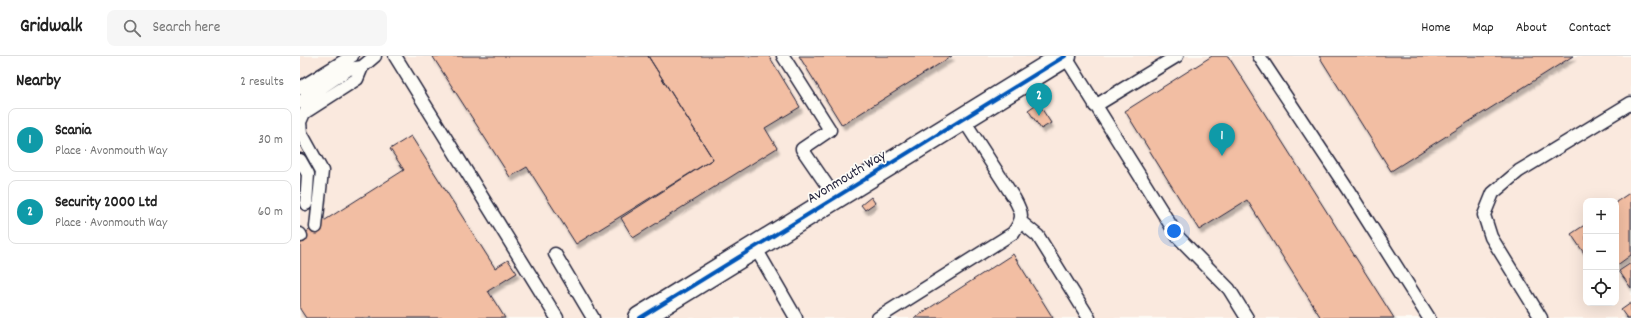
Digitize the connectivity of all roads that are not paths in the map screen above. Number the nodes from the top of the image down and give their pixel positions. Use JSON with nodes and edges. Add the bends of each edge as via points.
{"nodes":[{"id":1,"x":352,"y":56,"type":"edge"},
{"id":2,"x":375,"y":56,"type":"edge"},
{"id":3,"x":395,"y":56,"type":"edge"},
{"id":4,"x":783,"y":56,"type":"edge"},
{"id":5,"x":1176,"y":56,"type":"edge"},
{"id":6,"x":1259,"y":56,"type":"edge"},
{"id":7,"x":1054,"y":59,"type":"edge"},
{"id":8,"x":362,"y":67,"type":"junction"},
{"id":9,"x":300,"y":88,"type":"edge"},
{"id":10,"x":300,"y":102,"type":"edge"},
{"id":11,"x":1631,"y":103,"type":"edge"},
{"id":12,"x":1095,"y":106,"type":"junction"},
{"id":13,"x":963,"y":119,"type":"junction"},
{"id":14,"x":300,"y":160,"type":"edge"},
{"id":15,"x":835,"y":197,"type":"junction"},
{"id":16,"x":303,"y":200,"type":"edge"},
{"id":17,"x":1021,"y":222,"type":"junction"},
{"id":18,"x":755,"y":246,"type":"junction"},
{"id":19,"x":554,"y":254,"type":"dead end"},
{"id":20,"x":646,"y":316,"type":"edge"},
{"id":21,"x":558,"y":318,"type":"edge"},
{"id":22,"x":593,"y":318,"type":"edge"},
{"id":23,"x":796,"y":318,"type":"edge"},
{"id":24,"x":878,"y":318,"type":"edge"},
{"id":25,"x":1089,"y":318,"type":"edge"},
{"id":26,"x":1247,"y":318,"type":"edge"},
{"id":27,"x":1429,"y":318,"type":"edge"},
{"id":28,"x":1541,"y":318,"type":"edge"}],
"edges":[{"from":1,"to":9,"type":"lane"},
{"from":2,"to":8,"type":"lane"},
{"from":3,"to":21,"type":"lane"},
{"from":4,"to":15,"type":"lane","via":[[830,130],[802,149]]},
{"from":5,"to":12,"type":"lane"},
{"from":6,"to":27,"type":"lane"},
{"from":7,"to":12,"type":"lane"},
{"from":7,"to":13,"type":"street","name":"Avonmouth Way"},
{"from":8,"to":10,"type":"lane","via":[[349,69]]},
{"from":8,"to":16,"type":"lane","via":[[357,79],[304,113],[300,122],[301,133],[322,171],[316,227]]},
{"from":11,"to":28,"type":"lane","via":[[1519,171],[1493,193],[1484,215],[1491,237]]},
{"from":12,"to":26,"type":"lane","via":[[1178,237],[1229,289]]},
{"from":13,"to":15,"type":"street","name":"Avonmouth Way"},
{"from":13,"to":17,"type":"lane","via":[[1021,210]]},
{"from":14,"to":16,"type":"lane","via":[[308,174]]},
{"from":15,"to":18,"type":"street","name":"Avonmouth Way"},
{"from":17,"to":24,"type":"lane","via":[[1013,233]]},
{"from":17,"to":25,"type":"lane","via":[[1038,236]]},
{"from":18,"to":20,"type":"street","name":"Avonmouth Way"},
{"from":18,"to":23,"type":"lane"},
{"from":19,"to":22,"type":"lane"}]}
